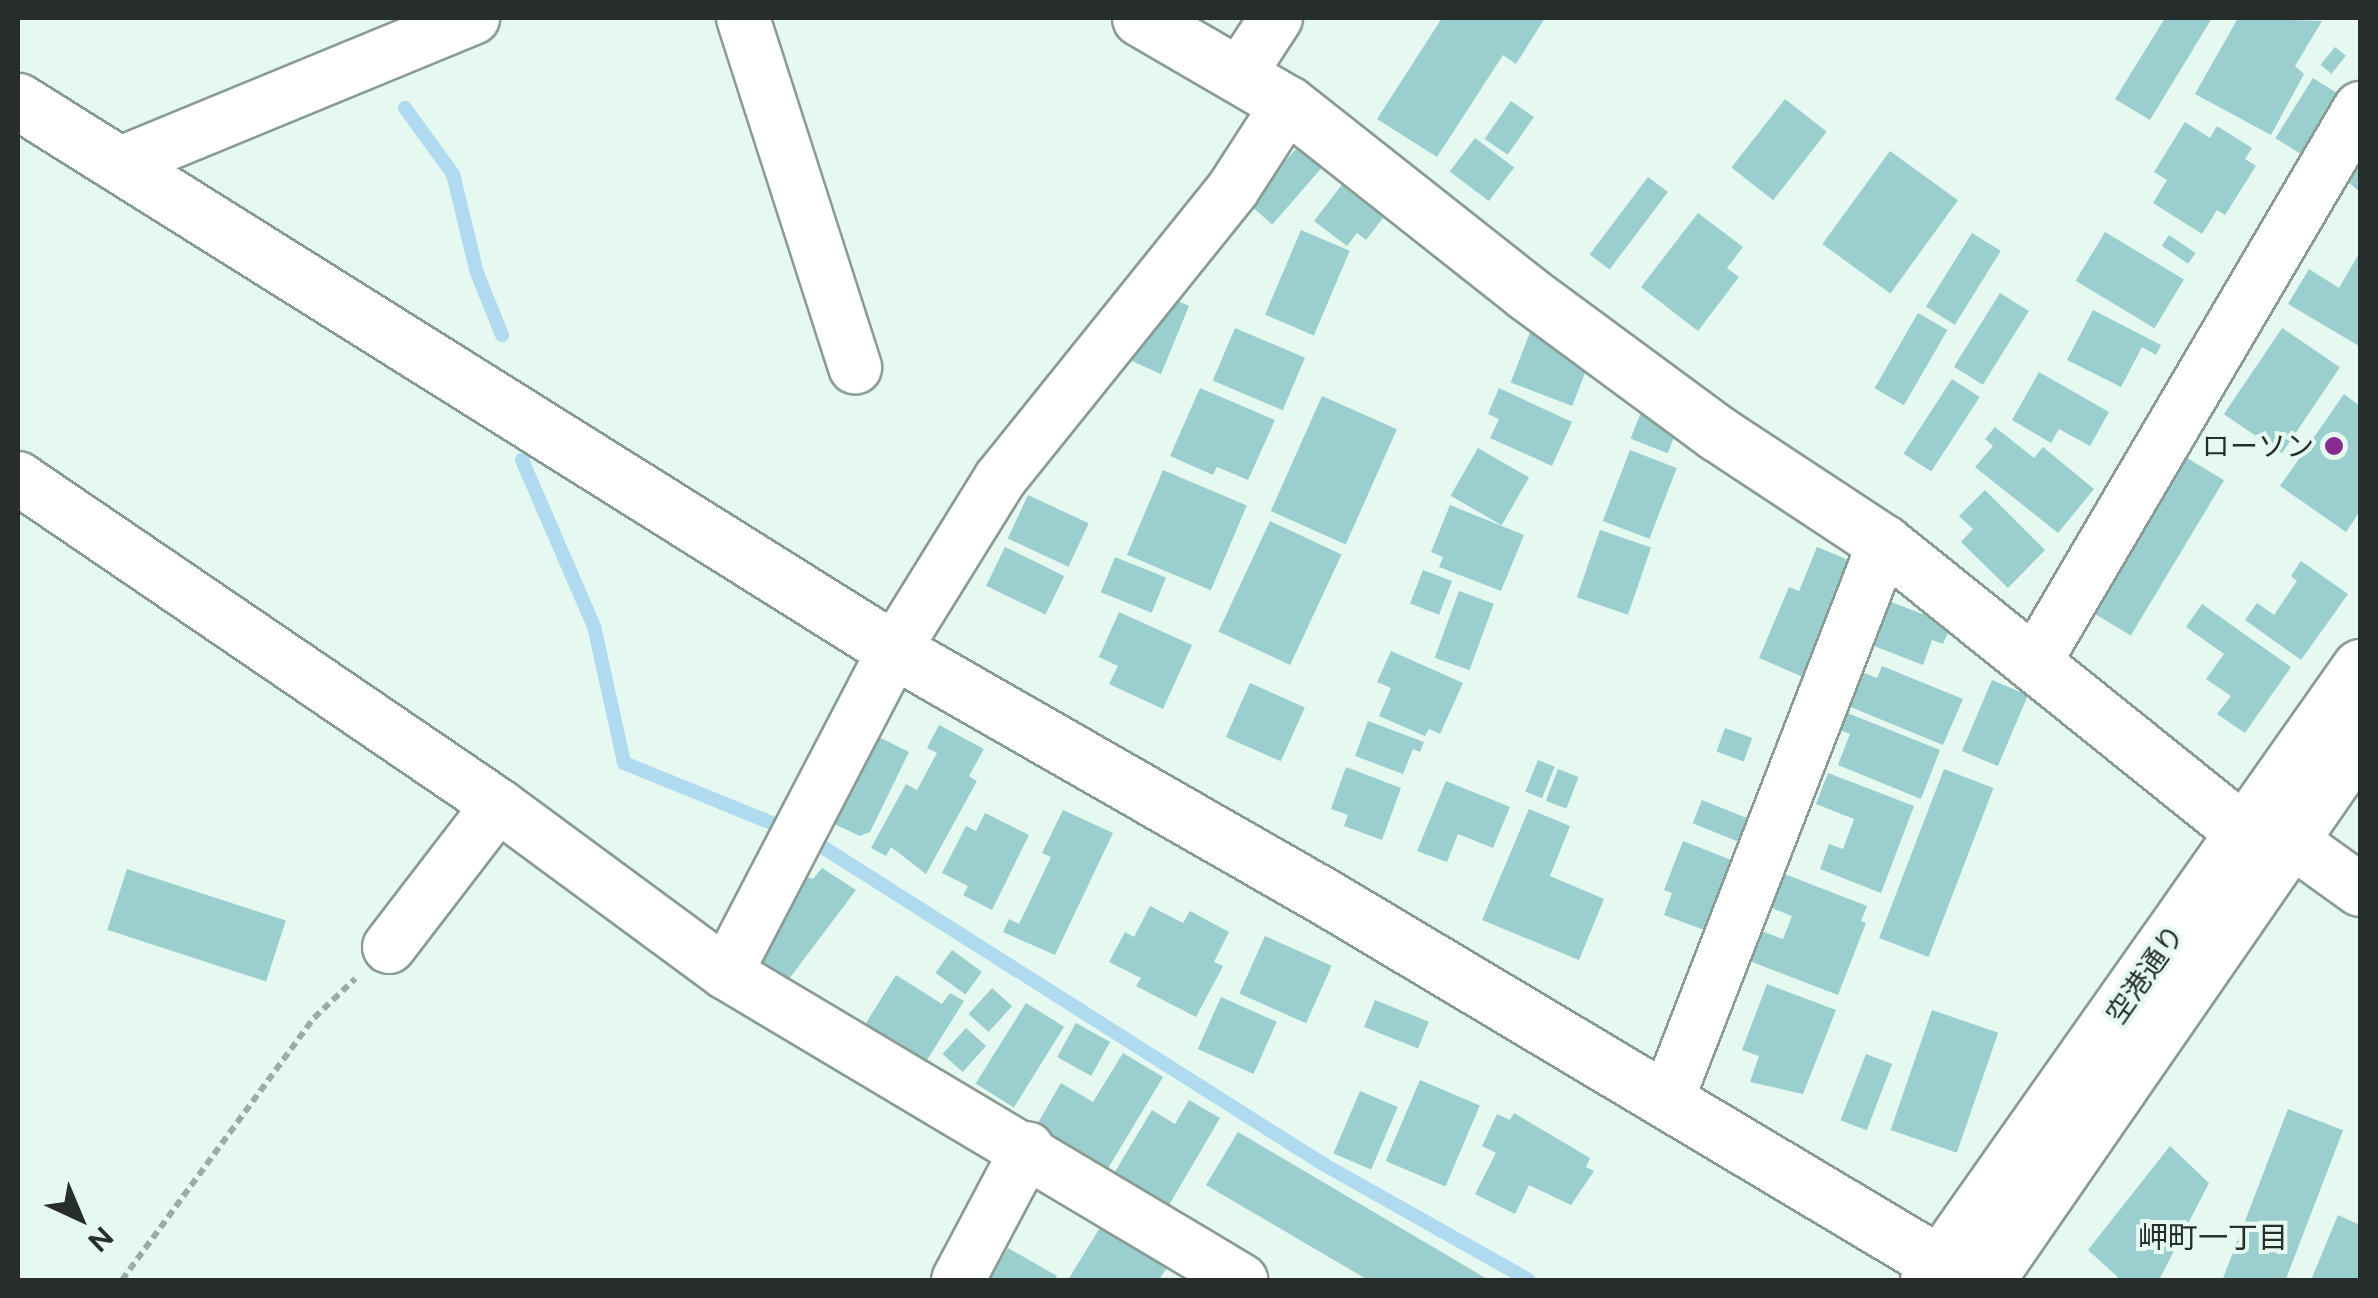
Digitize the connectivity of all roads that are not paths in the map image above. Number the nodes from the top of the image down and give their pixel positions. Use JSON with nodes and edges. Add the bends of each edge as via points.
{"nodes":[{"id":1,"x":473,"y":18,"type":"edge"},
{"id":2,"x":743,"y":18,"type":"edge"},
{"id":3,"x":1140,"y":18,"type":"edge"},
{"id":4,"x":1276,"y":18,"type":"edge"},
{"id":5,"x":1239,"y":76,"type":"junction"},
{"id":6,"x":18,"y":101,"type":"edge"},
{"id":7,"x":1288,"y":104,"type":"junction"},
{"id":8,"x":2360,"y":108,"type":"edge"},
{"id":9,"x":121,"y":163,"type":"junction"},
{"id":10,"x":855,"y":366,"type":"dead end"},
{"id":11,"x":18,"y":478,"type":"edge"},
{"id":12,"x":1884,"y":543,"type":"junction"},
{"id":13,"x":894,"y":650,"type":"junction"},
{"id":14,"x":2036,"y":660,"type":"junction"},
{"id":15,"x":2360,"y":667,"type":"edge"},
{"id":16,"x":2360,"y":738,"type":"edge"},
{"id":17,"x":498,"y":805,"type":"junction"},
{"id":18,"x":2267,"y":836,"type":"junction"},
{"id":19,"x":2360,"y":890,"type":"edge"},
{"id":20,"x":388,"y":947,"type":"road end"},
{"id":21,"x":726,"y":973,"type":"junction"},
{"id":22,"x":1668,"y":1098,"type":"junction"},
{"id":23,"x":1028,"y":1148,"type":"junction"},
{"id":24,"x":1966,"y":1277,"type":"edge"},
{"id":25,"x":958,"y":1280,"type":"edge"},
{"id":26,"x":1241,"y":1280,"type":"edge"}],
"edges":[{"from":1,"to":9,"type":"street"},
{"from":2,"to":10,"type":"street"},
{"from":3,"to":5,"type":"street"},
{"from":4,"to":5,"type":"street"},
{"from":5,"to":7,"type":"street"},
{"from":6,"to":9,"type":"street"},
{"from":7,"to":12,"type":"street","via":[[1526,293],[1717,433]]},
{"from":7,"to":13,"type":"street","via":[[1232,189],[1000,479]]},
{"from":8,"to":14,"type":"street"},
{"from":9,"to":13,"type":"street"},
{"from":11,"to":17,"type":"street"},
{"from":12,"to":14,"type":"street"},
{"from":12,"to":22,"type":"street"},
{"from":13,"to":21,"type":"street"},
{"from":13,"to":22,"type":"street"},
{"from":14,"to":18,"type":"street"},
{"from":15,"to":18,"type":"street","name":"空港通り"},
{"from":16,"to":18,"type":"street","name":"空港通り"},
{"from":17,"to":20,"type":"street"},
{"from":17,"to":21,"type":"street"},
{"from":18,"to":19,"type":"street"},
{"from":18,"to":24,"type":"street","name":"空港通り"},
{"from":21,"to":23,"type":"street"},
{"from":22,"to":24,"type":"street"},
{"from":23,"to":25,"type":"street"},
{"from":23,"to":26,"type":"street"}]}
